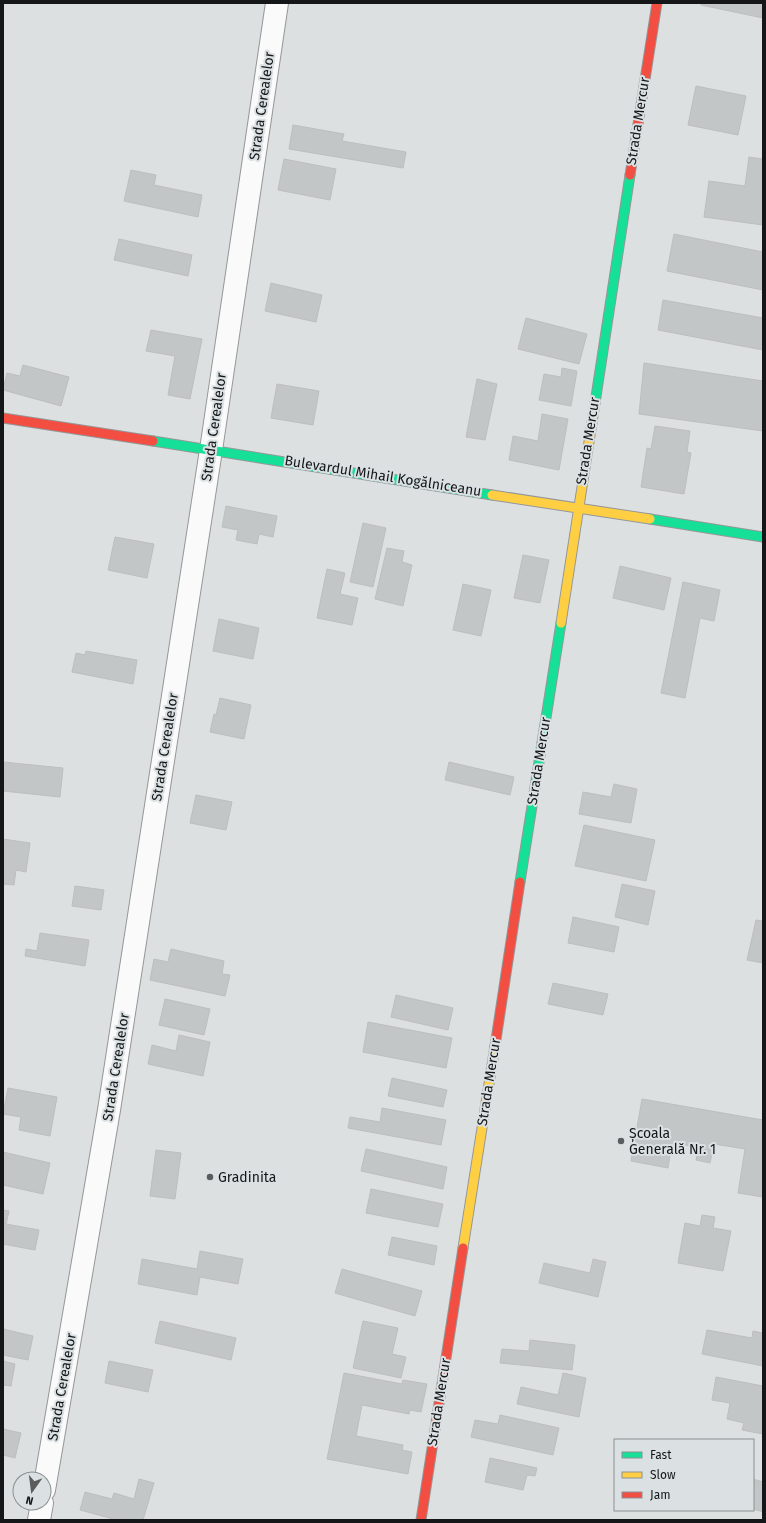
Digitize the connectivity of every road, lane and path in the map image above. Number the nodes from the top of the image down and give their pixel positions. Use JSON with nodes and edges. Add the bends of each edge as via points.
{"nodes":[{"id":1,"x":277,"y":3,"type":"edge"},
{"id":2,"x":657,"y":3,"type":"edge"},
{"id":3,"x":3,"y":418,"type":"edge"},
{"id":4,"x":211,"y":450,"type":"junction"},
{"id":5,"x":578,"y":506,"type":"junction"},
{"id":6,"x":763,"y":537,"type":"edge"},
{"id":7,"x":47,"y":1471,"type":"edge"},
{"id":8,"x":421,"y":1520,"type":"edge"}],
"edges":[{"from":1,"to":4,"type":"street","name":"Strada Cerealelor"},
{"from":2,"to":5,"type":"street","name":"Strada Mercur"},
{"from":3,"to":4,"type":"street","name":"Bulevardul Mihail Kogălniceanu"},
{"from":4,"to":5,"type":"street","name":"Bulevardul Mihail Kogălniceanu"},
{"from":4,"to":7,"type":"street","name":"Strada Cerealelor","via":[[109,1110]]},
{"from":5,"to":6,"type":"street","name":"Bulevardul Mihail Kogălniceanu"},
{"from":5,"to":8,"type":"street","name":"Strada Mercur"}]}
